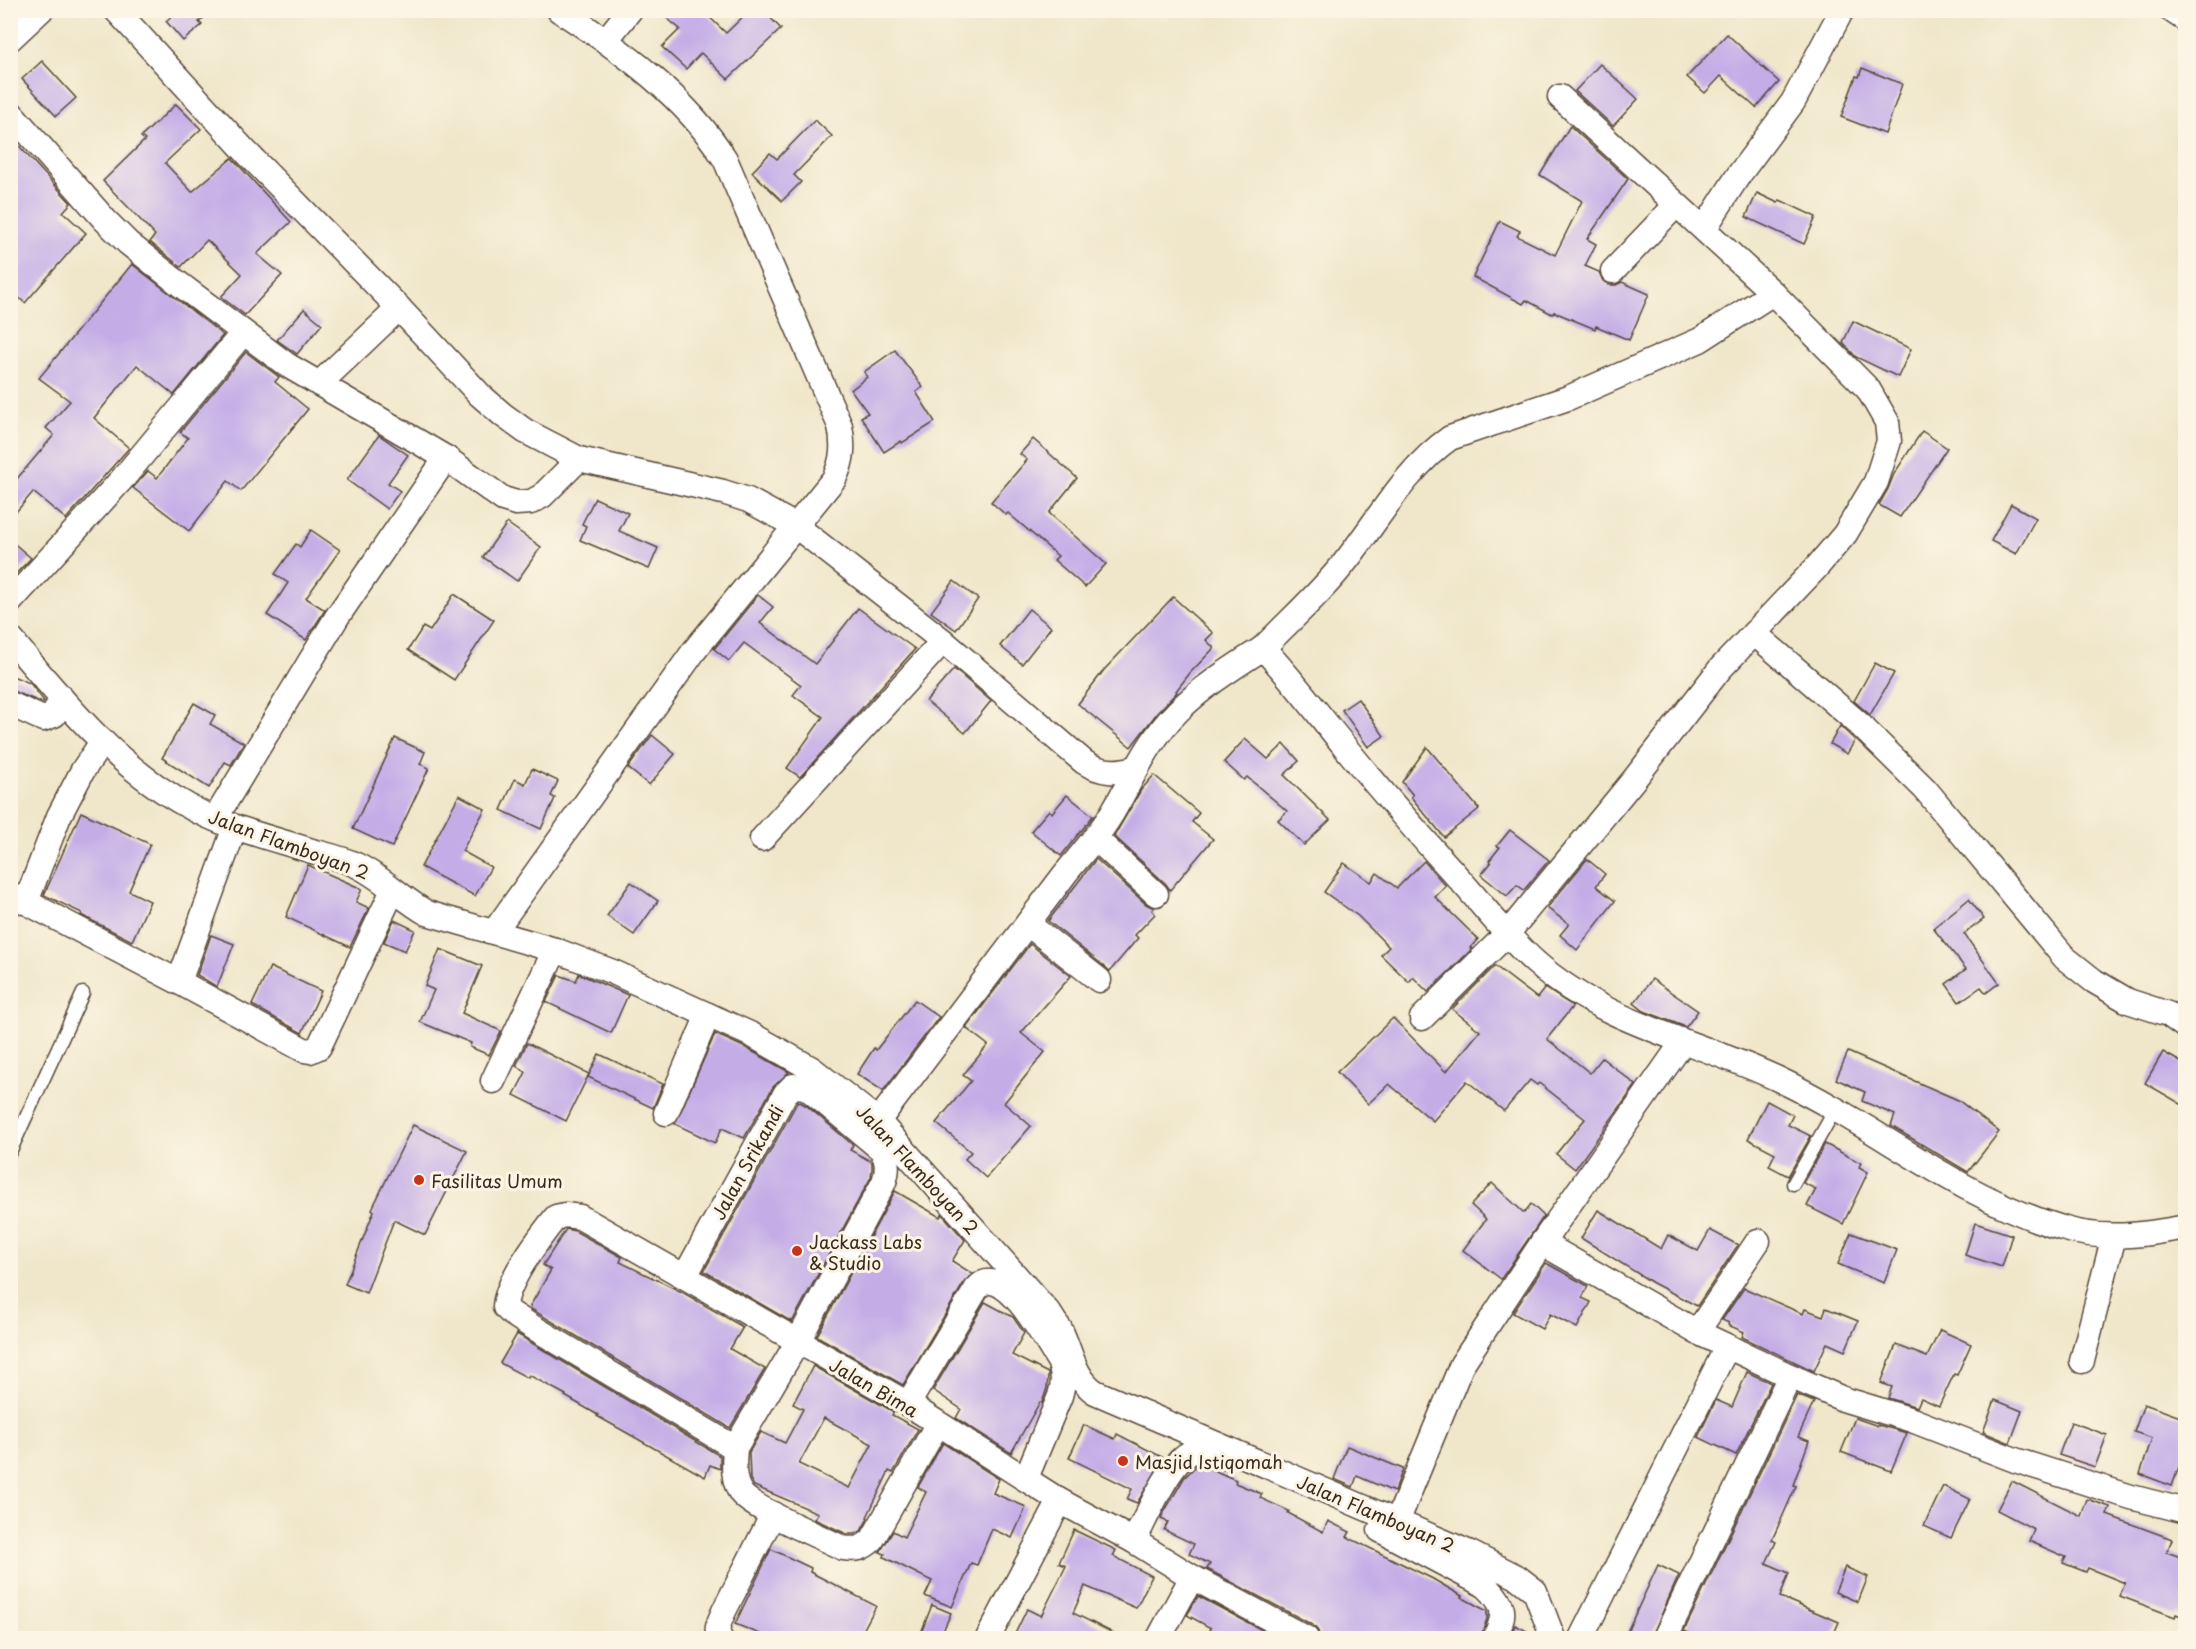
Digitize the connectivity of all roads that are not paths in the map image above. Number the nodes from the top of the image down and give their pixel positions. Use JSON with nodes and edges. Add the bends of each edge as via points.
{"nodes":[{"id":1,"x":41,"y":10,"type":"edge"},
{"id":2,"x":116,"y":10,"type":"edge"},
{"id":3,"x":559,"y":10,"type":"edge"},
{"id":4,"x":630,"y":10,"type":"edge"},
{"id":5,"x":1842,"y":10,"type":"edge"},
{"id":6,"x":2160,"y":10,"type":"edge"},
{"id":7,"x":2186,"y":27,"type":"edge"},
{"id":8,"x":10,"y":39,"type":"edge"},
{"id":9,"x":606,"y":40,"type":"junction"},
{"id":10,"x":1560,"y":97,"type":"dead end"},
{"id":11,"x":10,"y":112,"type":"edge"},
{"id":12,"x":1676,"y":205,"type":"junction"},
{"id":13,"x":1704,"y":229,"type":"junction"},
{"id":14,"x":1612,"y":272,"type":"dead end"},
{"id":15,"x":1773,"y":293,"type":"junction"},
{"id":16,"x":399,"y":308,"type":"junction"},
{"id":17,"x":243,"y":333,"type":"junction"},
{"id":18,"x":319,"y":384,"type":"junction"},
{"id":19,"x":446,"y":458,"type":"junction"},
{"id":20,"x":579,"y":459,"type":"junction"},
{"id":21,"x":796,"y":526,"type":"junction"},
{"id":22,"x":10,"y":602,"type":"edge"},
{"id":23,"x":1754,"y":633,"type":"junction"},
{"id":24,"x":10,"y":638,"type":"edge"},
{"id":25,"x":943,"y":641,"type":"junction"},
{"id":26,"x":1263,"y":648,"type":"junction"},
{"id":27,"x":61,"y":698,"type":"junction"},
{"id":28,"x":10,"y":704,"type":"edge"},
{"id":29,"x":102,"y":742,"type":"junction"},
{"id":30,"x":1135,"y":768,"type":"junction"},
{"id":31,"x":225,"y":823,"type":"junction"},
{"id":32,"x":1095,"y":838,"type":"junction"},
{"id":33,"x":762,"y":839,"type":"dead end"},
{"id":34,"x":393,"y":890,"type":"junction"},
{"id":35,"x":1156,"y":894,"type":"dead end"},
{"id":36,"x":18,"y":898,"type":"edge"},
{"id":37,"x":1028,"y":924,"type":"junction"},
{"id":38,"x":494,"y":932,"type":"junction"},
{"id":39,"x":1508,"y":934,"type":"junction"},
{"id":40,"x":555,"y":950,"type":"junction"},
{"id":41,"x":1099,"y":980,"type":"dead end"},
{"id":42,"x":179,"y":982,"type":"junction"},
{"id":43,"x":82,"y":993,"type":"dead end"},
{"id":44,"x":708,"y":1015,"type":"junction"},
{"id":45,"x":1422,"y":1018,"type":"dead end"},
{"id":46,"x":2186,"y":1027,"type":"edge"},
{"id":47,"x":1683,"y":1042,"type":"junction"},
{"id":48,"x":493,"y":1081,"type":"dead end"},
{"id":49,"x":1836,"y":1108,"type":"junction"},
{"id":50,"x":666,"y":1113,"type":"dead end"},
{"id":51,"x":878,"y":1121,"type":"junction"},
{"id":52,"x":10,"y":1152,"type":"edge"},
{"id":53,"x":1792,"y":1184,"type":"dead end"},
{"id":54,"x":2186,"y":1227,"type":"edge"},
{"id":55,"x":2114,"y":1236,"type":"junction"},
{"id":56,"x":1758,"y":1241,"type":"dead end"},
{"id":57,"x":1542,"y":1243,"type":"junction"},
{"id":58,"x":685,"y":1276,"type":"junction"},
{"id":59,"x":1697,"y":1332,"type":"junction"},
{"id":60,"x":797,"y":1343,"type":"junction"},
{"id":61,"x":1726,"y":1347,"type":"junction"},
{"id":62,"x":2082,"y":1361,"type":"dead end"},
{"id":63,"x":1790,"y":1376,"type":"junction"},
{"id":64,"x":908,"y":1404,"type":"junction"},
{"id":65,"x":938,"y":1425,"type":"junction"},
{"id":66,"x":735,"y":1448,"type":"junction"},
{"id":67,"x":1026,"y":1478,"type":"junction"},
{"id":68,"x":1060,"y":1501,"type":"junction"},
{"id":69,"x":2186,"y":1511,"type":"edge"},
{"id":70,"x":773,"y":1514,"type":"junction"},
{"id":71,"x":1397,"y":1522,"type":"junction"},
{"id":72,"x":1134,"y":1541,"type":"junction"},
{"id":73,"x":1192,"y":1577,"type":"junction"},
{"id":74,"x":720,"y":1638,"type":"edge"},
{"id":75,"x":988,"y":1638,"type":"edge"},
{"id":76,"x":1159,"y":1638,"type":"edge"},
{"id":77,"x":1306,"y":1638,"type":"edge"},
{"id":78,"x":1494,"y":1638,"type":"edge"},
{"id":79,"x":1553,"y":1638,"type":"edge"},
{"id":80,"x":1581,"y":1638,"type":"edge"},
{"id":81,"x":1665,"y":1638,"type":"edge"}],
"edges":[{"from":1,"to":8,"type":"street"},
{"from":2,"to":16,"type":"street","via":[[246,152]]},
{"from":3,"to":9,"type":"street"},
{"from":4,"to":9,"type":"street"},
{"from":5,"to":13,"type":"street","via":[[1793,102]]},
{"from":6,"to":7,"type":"lane"},
{"from":9,"to":21,"type":"street","via":[[689,111],[725,159],[840,426],[844,444],[841,466]]},
{"from":10,"to":12,"type":"street"},
{"from":11,"to":17,"type":"street","via":[[128,243]]},
{"from":12,"to":13,"type":"street"},
{"from":12,"to":14,"type":"street"},
{"from":13,"to":15,"type":"street"},
{"from":15,"to":23,"type":"street","via":[[1868,389],[1887,422],[1889,441],[1876,482],[1845,534]]},
{"from":15,"to":26,"type":"street","via":[[1700,339],[1568,398],[1450,438],[1435,448],[1347,559]]},
{"from":16,"to":18,"type":"street"},
{"from":16,"to":20,"type":"street","via":[[502,415]]},
{"from":17,"to":18,"type":"street"},
{"from":17,"to":22,"type":"street","via":[[124,477]]},
{"from":18,"to":19,"type":"street"},
{"from":19,"to":20,"type":"street","via":[[503,499],[516,503],[542,496]]},
{"from":19,"to":31,"type":"street","via":[[337,617]]},
{"from":20,"to":21,"type":"street","via":[[723,492],[748,500]]},
{"from":21,"to":25,"type":"street"},
{"from":21,"to":38,"type":"street","via":[[694,651]]},
{"from":23,"to":39,"type":"street","via":[[1720,669]]},
{"from":23,"to":46,"type":"street","via":[[1858,723],[1926,789],[2065,958],[2128,1001],[2168,1014]]},
{"from":24,"to":27,"type":"street","name":"Jalan Flamboyan 2"},
{"from":25,"to":30,"type":"street","via":[[1084,762],[1107,772]]},
{"from":25,"to":33,"type":"street"},
{"from":26,"to":30,"type":"street","via":[[1215,679],[1177,712]]},
{"from":26,"to":39,"type":"street"},
{"from":27,"to":28,"type":"street","via":[[54,715],[43,719]]},
{"from":27,"to":29,"type":"street","name":"Jalan Flamboyan 2"},
{"from":29,"to":31,"type":"street","name":"Jalan Flamboyan 2","via":[[164,791]]},
{"from":29,"to":36,"type":"street","via":[[58,816]]},
{"from":30,"to":32,"type":"street"},
{"from":31,"to":34,"type":"street","name":"Jalan Flamboyan 2","via":[[356,865]]},
{"from":31,"to":42,"type":"street"},
{"from":32,"to":35,"type":"street"},
{"from":32,"to":37,"type":"street"},
{"from":34,"to":38,"type":"street","name":"Jalan Flamboyan 2","via":[[427,913]]},
{"from":34,"to":42,"type":"street","via":[[315,1050],[304,1050]]},
{"from":36,"to":42,"type":"street"},
{"from":37,"to":41,"type":"street"},
{"from":37,"to":51,"type":"street"},
{"from":38,"to":40,"type":"street","name":"Jalan Flamboyan 2"},
{"from":39,"to":45,"type":"street"},
{"from":39,"to":47,"type":"street","via":[[1536,963],[1579,996]]},
{"from":40,"to":44,"type":"street","name":"Jalan Flamboyan 2"},
{"from":40,"to":48,"type":"street"},
{"from":43,"to":52,"type":"lane"},
{"from":44,"to":50,"type":"street"},
{"from":44,"to":51,"type":"street","name":"Jalan Flamboyan 2","via":[[812,1069]]},
{"from":47,"to":49,"type":"street","via":[[1749,1066]]},
{"from":47,"to":57,"type":"street"},
{"from":49,"to":53,"type":"lane"},
{"from":49,"to":55,"type":"street","via":[[1927,1166],[2034,1219],[2085,1234]]},
{"from":51,"to":71,"type":"street","name":"Jalan Flamboyan 2","via":[[1049,1313],[1086,1386]]},
{"from":54,"to":55,"type":"street"},
{"from":55,"to":62,"type":"street"},
{"from":56,"to":59,"type":"street"},
{"from":57,"to":59,"type":"street"},
{"from":57,"to":71,"type":"street","via":[[1462,1364]]},
{"from":58,"to":60,"type":"street","name":"Jalan Bima"},
{"from":58,"to":60,"type":"street","name":"Jalan Srikandi","via":[[785,1094],[793,1086],[806,1087],[882,1150],[887,1164],[884,1182]]},
{"from":58,"to":66,"type":"street","name":"Jalan Bima","via":[[580,1217],[565,1215],[556,1217],[526,1259],[506,1307],[531,1326]]},
{"from":59,"to":61,"type":"street"},
{"from":60,"to":64,"type":"street","name":"Jalan Bima"},
{"from":60,"to":66,"type":"street","name":"Jalan Srikandi"},
{"from":61,"to":63,"type":"street"},
{"from":61,"to":80,"type":"street"},
{"from":63,"to":69,"type":"street","via":[[1843,1399],[1912,1420],[2015,1460]]},
{"from":63,"to":81,"type":"street"},
{"from":64,"to":65,"type":"street","name":"Jalan Bima"},
{"from":64,"to":67,"type":"street","via":[[977,1288],[988,1281],[1003,1285],[1022,1306],[1063,1371],[1060,1396]]},
{"from":65,"to":67,"type":"street","name":"Jalan Bima"},
{"from":65,"to":70,"type":"street","via":[[864,1548],[843,1548]]},
{"from":66,"to":70,"type":"street","via":[[734,1468],[742,1495]]},
{"from":67,"to":68,"type":"street","name":"Jalan Bima"},
{"from":68,"to":72,"type":"street","name":"Jalan Bima"},
{"from":68,"to":75,"type":"street"},
{"from":70,"to":74,"type":"street","via":[[718,1625]]},
{"from":71,"to":79,"type":"street","name":"Jalan Flamboyan 2","via":[[1517,1577],[1534,1591]]},
{"from":72,"to":73,"type":"street","name":"Jalan Bima"},
{"from":72,"to":78,"type":"street","via":[[1175,1466],[1188,1453],[1205,1450],[1313,1498],[1486,1586],[1498,1597],[1503,1613]]},
{"from":73,"to":76,"type":"street"},
{"from":73,"to":77,"type":"street","name":"Jalan Bima"}]}
